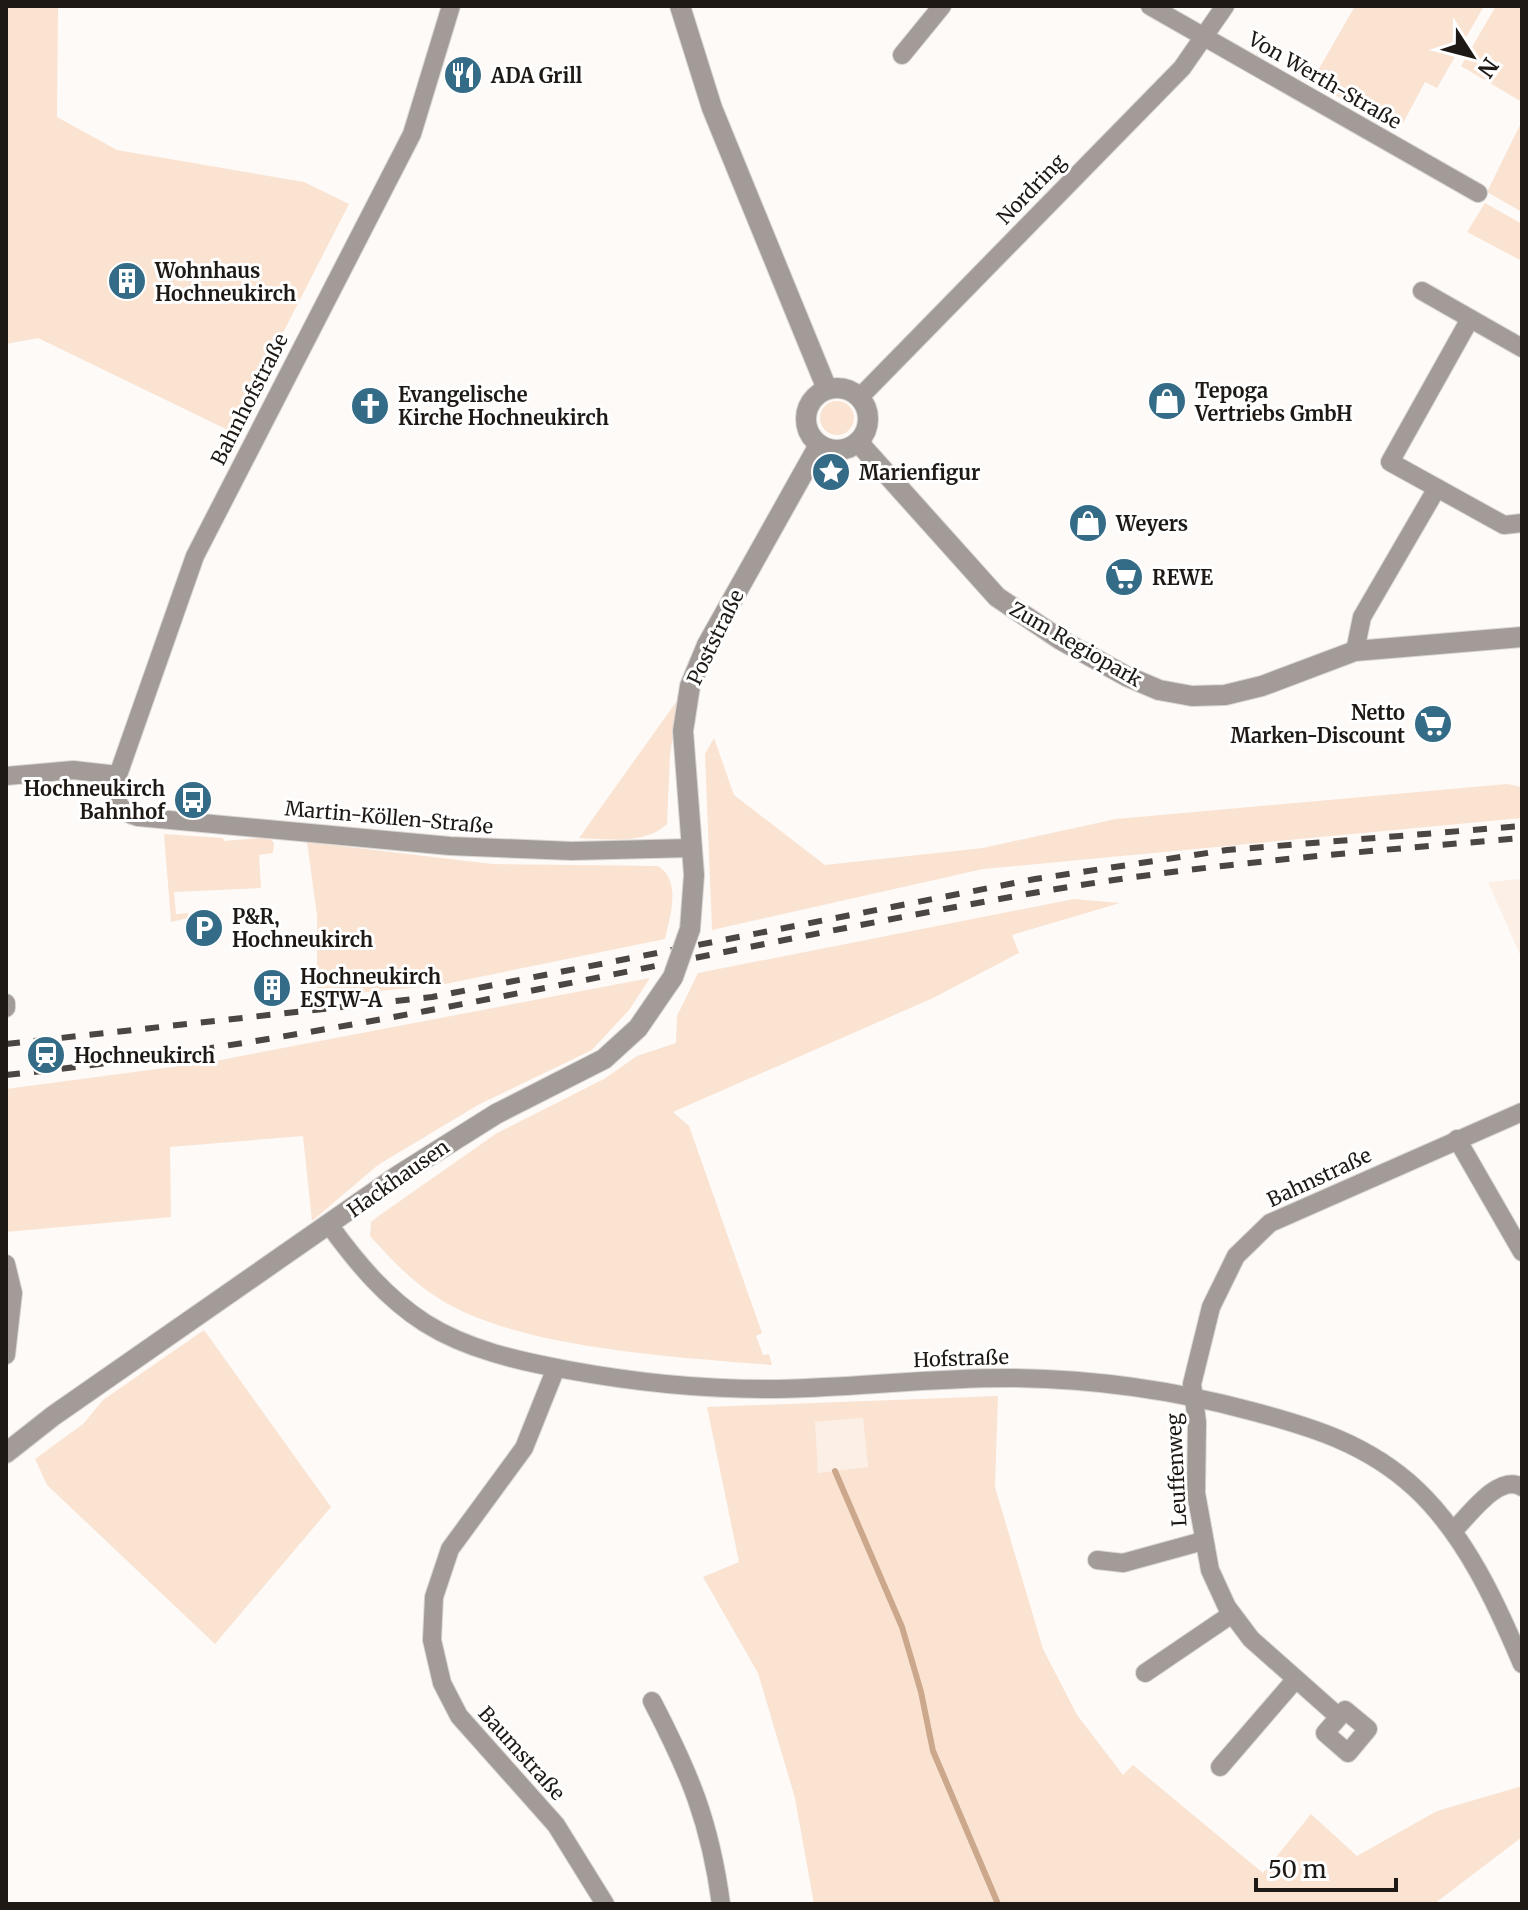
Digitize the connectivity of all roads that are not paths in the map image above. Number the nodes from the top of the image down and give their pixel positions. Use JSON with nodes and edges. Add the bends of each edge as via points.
{"nodes":[{"id":1,"x":451,"y":6,"type":"edge"},
{"id":2,"x":680,"y":6,"type":"edge"},
{"id":3,"x":942,"y":6,"type":"edge"},
{"id":4,"x":1150,"y":6,"type":"edge"},
{"id":5,"x":1225,"y":6,"type":"edge"},
{"id":6,"x":1206,"y":38,"type":"junction"},
{"id":7,"x":902,"y":55,"type":"dead end"},
{"id":8,"x":1478,"y":193,"type":"dead end"},
{"id":9,"x":1422,"y":291,"type":"dead end"},
{"id":10,"x":1470,"y":319,"type":"junction"},
{"id":11,"x":1522,"y":348,"type":"edge"},
{"id":12,"x":827,"y":389,"type":"junction"},
{"id":13,"x":860,"y":397,"type":"junction"},
{"id":14,"x":858,"y":442,"type":"junction"},
{"id":15,"x":819,"y":445,"type":"junction"},
{"id":16,"x":1437,"y":488,"type":"junction"},
{"id":17,"x":1522,"y":523,"type":"edge"},
{"id":18,"x":1522,"y":637,"type":"edge"},
{"id":19,"x":1355,"y":651,"type":"junction"},
{"id":20,"x":118,"y":775,"type":"junction"},
{"id":21,"x":6,"y":776,"type":"edge"},
{"id":22,"x":691,"y":848,"type":"junction"},
{"id":23,"x":1522,"y":1112,"type":"edge"},
{"id":24,"x":1457,"y":1139,"type":"junction"},
{"id":25,"x":330,"y":1226,"type":"junction"},
{"id":26,"x":1522,"y":1252,"type":"edge"},
{"id":27,"x":6,"y":1264,"type":"edge"},
{"id":28,"x":6,"y":1355,"type":"edge"},
{"id":29,"x":556,"y":1368,"type":"junction"},
{"id":30,"x":1193,"y":1396,"type":"junction"},
{"id":31,"x":6,"y":1453,"type":"edge"},
{"id":32,"x":1522,"y":1487,"type":"edge"},
{"id":33,"x":1453,"y":1531,"type":"junction"},
{"id":34,"x":1203,"y":1541,"type":"junction"},
{"id":35,"x":1097,"y":1560,"type":"dead end"},
{"id":36,"x":1232,"y":1614,"type":"junction"},
{"id":37,"x":1522,"y":1664,"type":"edge"},
{"id":38,"x":1145,"y":1673,"type":"dead end"},
{"id":39,"x":1295,"y":1680,"type":"junction"},
{"id":40,"x":652,"y":1701,"type":"dead end"},
{"id":41,"x":1339,"y":1717,"type":"dead end"},
{"id":42,"x":1220,"y":1767,"type":"dead end"},
{"id":43,"x":605,"y":1904,"type":"edge"},
{"id":44,"x":721,"y":1904,"type":"edge"}],
"edges":[{"from":1,"to":20,"type":"street","name":"Bahnhofstraße","via":[[412,134],[195,556]]},
{"from":2,"to":12,"type":"street","via":[[712,108]]},
{"from":3,"to":7,"type":"street"},
{"from":4,"to":6,"type":"street","name":"Von Werth-Straße"},
{"from":5,"to":6,"type":"street","name":"Nordring"},
{"from":6,"to":8,"type":"street","name":"Von Werth-Straße"},
{"from":6,"to":13,"type":"street","name":"Nordring"},
{"from":9,"to":10,"type":"street"},
{"from":10,"to":11,"type":"street"},
{"from":10,"to":16,"type":"street","via":[[1390,462]]},
{"from":12,"to":13,"type":"street"},
{"from":12,"to":15,"type":"street","via":[[813,399],[806,417]]},
{"from":13,"to":14,"type":"street","via":[[868,418]]},
{"from":14,"to":15,"type":"street","via":[[843,450]]},
{"from":14,"to":19,"type":"street","name":"Zum Regiopark","via":[[997,597],[1141,684],[1186,695],[1232,694]]},
{"from":15,"to":22,"type":"street","name":"Poststraße","via":[[707,645],[690,686],[683,731]]},
{"from":16,"to":17,"type":"street","via":[[1504,525]]},
{"from":16,"to":19,"type":"street","via":[[1362,617]]},
{"from":18,"to":19,"type":"street","name":"Zum Regiopark"},
{"from":20,"to":21,"type":"street","via":[[73,770]]},
{"from":20,"to":22,"type":"street","name":"Martin-Köllen-Straße","via":[[119,806],[138,817],[450,846]]},
{"from":22,"to":25,"type":"street","name":"Hackhausen","bridge":true,"via":[[690,929],[673,977],[638,1028],[604,1059],[484,1121]]},
{"from":23,"to":24,"type":"street","name":"Bahnstraße"},
{"from":24,"to":26,"type":"street"},
{"from":24,"to":30,"type":"street","name":"Bahnstraße","via":[[1280,1217],[1252,1238],[1230,1265],[1211,1307],[1193,1373]]},
{"from":25,"to":29,"type":"street","name":"Hofstraße","via":[[379,1286],[426,1323],[483,1350]]},
{"from":25,"to":31,"type":"street","name":"Hackhausen"},
{"from":27,"to":28,"type":"street","via":[[13,1293]]},
{"from":29,"to":30,"type":"street","name":"Hofstraße","via":[[720,1388],[1013,1378]]},
{"from":29,"to":43,"type":"street","name":"Baumstraße","via":[[524,1448],[450,1549],[434,1597],[432,1640],[442,1683],[455,1709],[556,1825]]},
{"from":30,"to":33,"type":"street","name":"Hofstraße","via":[[1301,1424],[1353,1445],[1404,1478]]},
{"from":30,"to":34,"type":"street","name":"Leuffenweg"},
{"from":32,"to":33,"type":"street","via":[[1500,1486]]},
{"from":33,"to":37,"type":"street","name":"Hofstraße"},
{"from":34,"to":35,"type":"street","name":"Leuffenweg","via":[[1123,1563]]},
{"from":34,"to":36,"type":"street","name":"Leuffenweg"},
{"from":36,"to":38,"type":"street"},
{"from":36,"to":39,"type":"street","name":"Leuffenweg","via":[[1257,1647]]},
{"from":39,"to":41,"type":"street","name":"Leuffenweg"},
{"from":39,"to":42,"type":"street"},
{"from":40,"to":44,"type":"street","via":[[699,1799]]}]}
